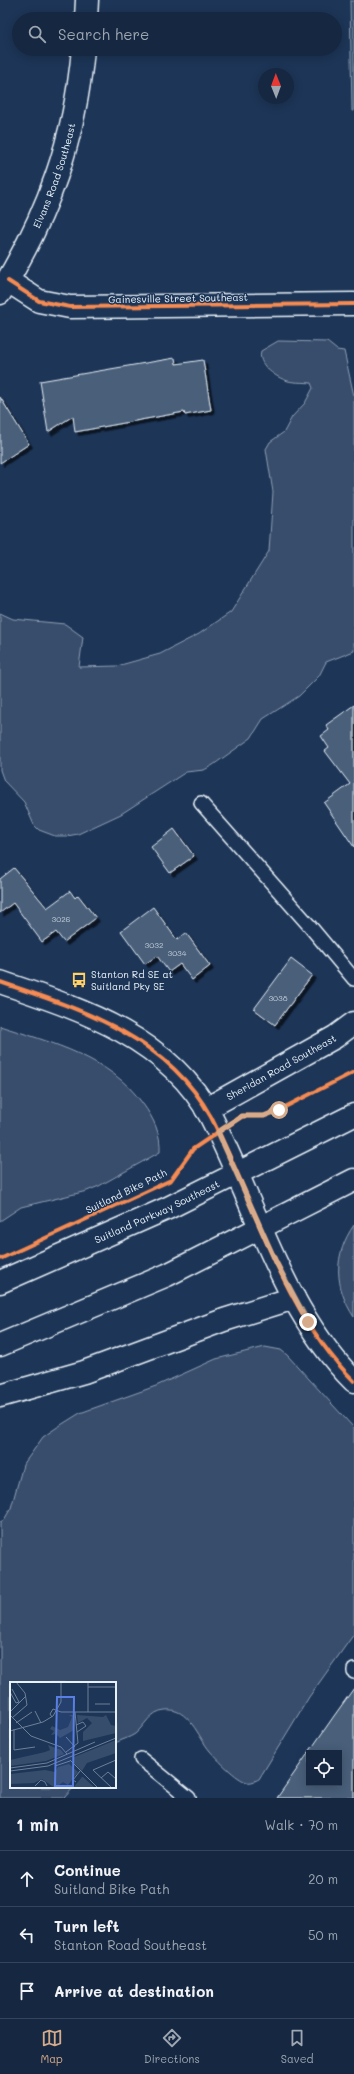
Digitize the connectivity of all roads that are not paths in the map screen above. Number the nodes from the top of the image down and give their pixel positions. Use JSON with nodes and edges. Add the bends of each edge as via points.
{"nodes":[{"id":1,"x":87,"y":0,"type":"edge"},
{"id":2,"x":86,"y":12,"type":"edge"},
{"id":3,"x":82,"y":56,"type":"edge"},
{"id":4,"x":3,"y":284,"type":"edge"},
{"id":5,"x":354,"y":304,"type":"edge"},
{"id":6,"x":200,"y":803,"type":"dead end"},
{"id":7,"x":354,"y":979,"type":"edge"},
{"id":8,"x":0,"y":982,"type":"edge"},
{"id":9,"x":354,"y":1023,"type":"edge"},
{"id":10,"x":206,"y":1109,"type":"junction"},
{"id":11,"x":354,"y":1115,"type":"edge"},
{"id":12,"x":237,"y":1174,"type":"junction"},
{"id":13,"x":354,"y":1180,"type":"edge"},
{"id":14,"x":261,"y":1227,"type":"junction"},
{"id":15,"x":0,"y":1282,"type":"edge"},
{"id":16,"x":294,"y":1298,"type":"junction"},
{"id":17,"x":0,"y":1345,"type":"edge"},
{"id":18,"x":354,"y":1381,"type":"edge"},
{"id":19,"x":0,"y":1396,"type":"edge"},
{"id":20,"x":141,"y":1760,"type":"dead end"},
{"id":21,"x":189,"y":1798,"type":"edge"}],
"edges":[{"from":1,"to":2,"type":"main road"},
{"from":3,"to":4,"type":"main road","name":"Elvans Road Southeast","via":[[77,105],[66,148],[40,220]]},
{"from":4,"to":5,"type":"main road","name":"Gainesville Street Southeast","via":[[39,301],[70,307]]},
{"from":6,"to":7,"type":"lane"},
{"from":8,"to":10,"type":"main road","via":[[71,1007],[129,1034],[178,1074]]},
{"from":9,"to":10,"type":"main road","name":"Sheridan Road Southeast","via":[[335,1037]]},
{"from":10,"to":12,"type":"main road"},
{"from":11,"to":12,"type":"main road","name":"Suitland Parkway Southeast"},
{"from":12,"to":14,"type":"main road"},
{"from":12,"to":15,"type":"main road","name":"Suitland Parkway Southeast","via":[[168,1208]]},
{"from":13,"to":14,"type":"main road"},
{"from":14,"to":16,"type":"main road"},
{"from":14,"to":17,"type":"main road","via":[[160,1278]]},
{"from":16,"to":18,"type":"main road","via":[[323,1344]]},
{"from":16,"to":19,"type":"main road","via":[[224,1320],[84,1372]]},
{"from":20,"to":21,"type":"lane"}]}
